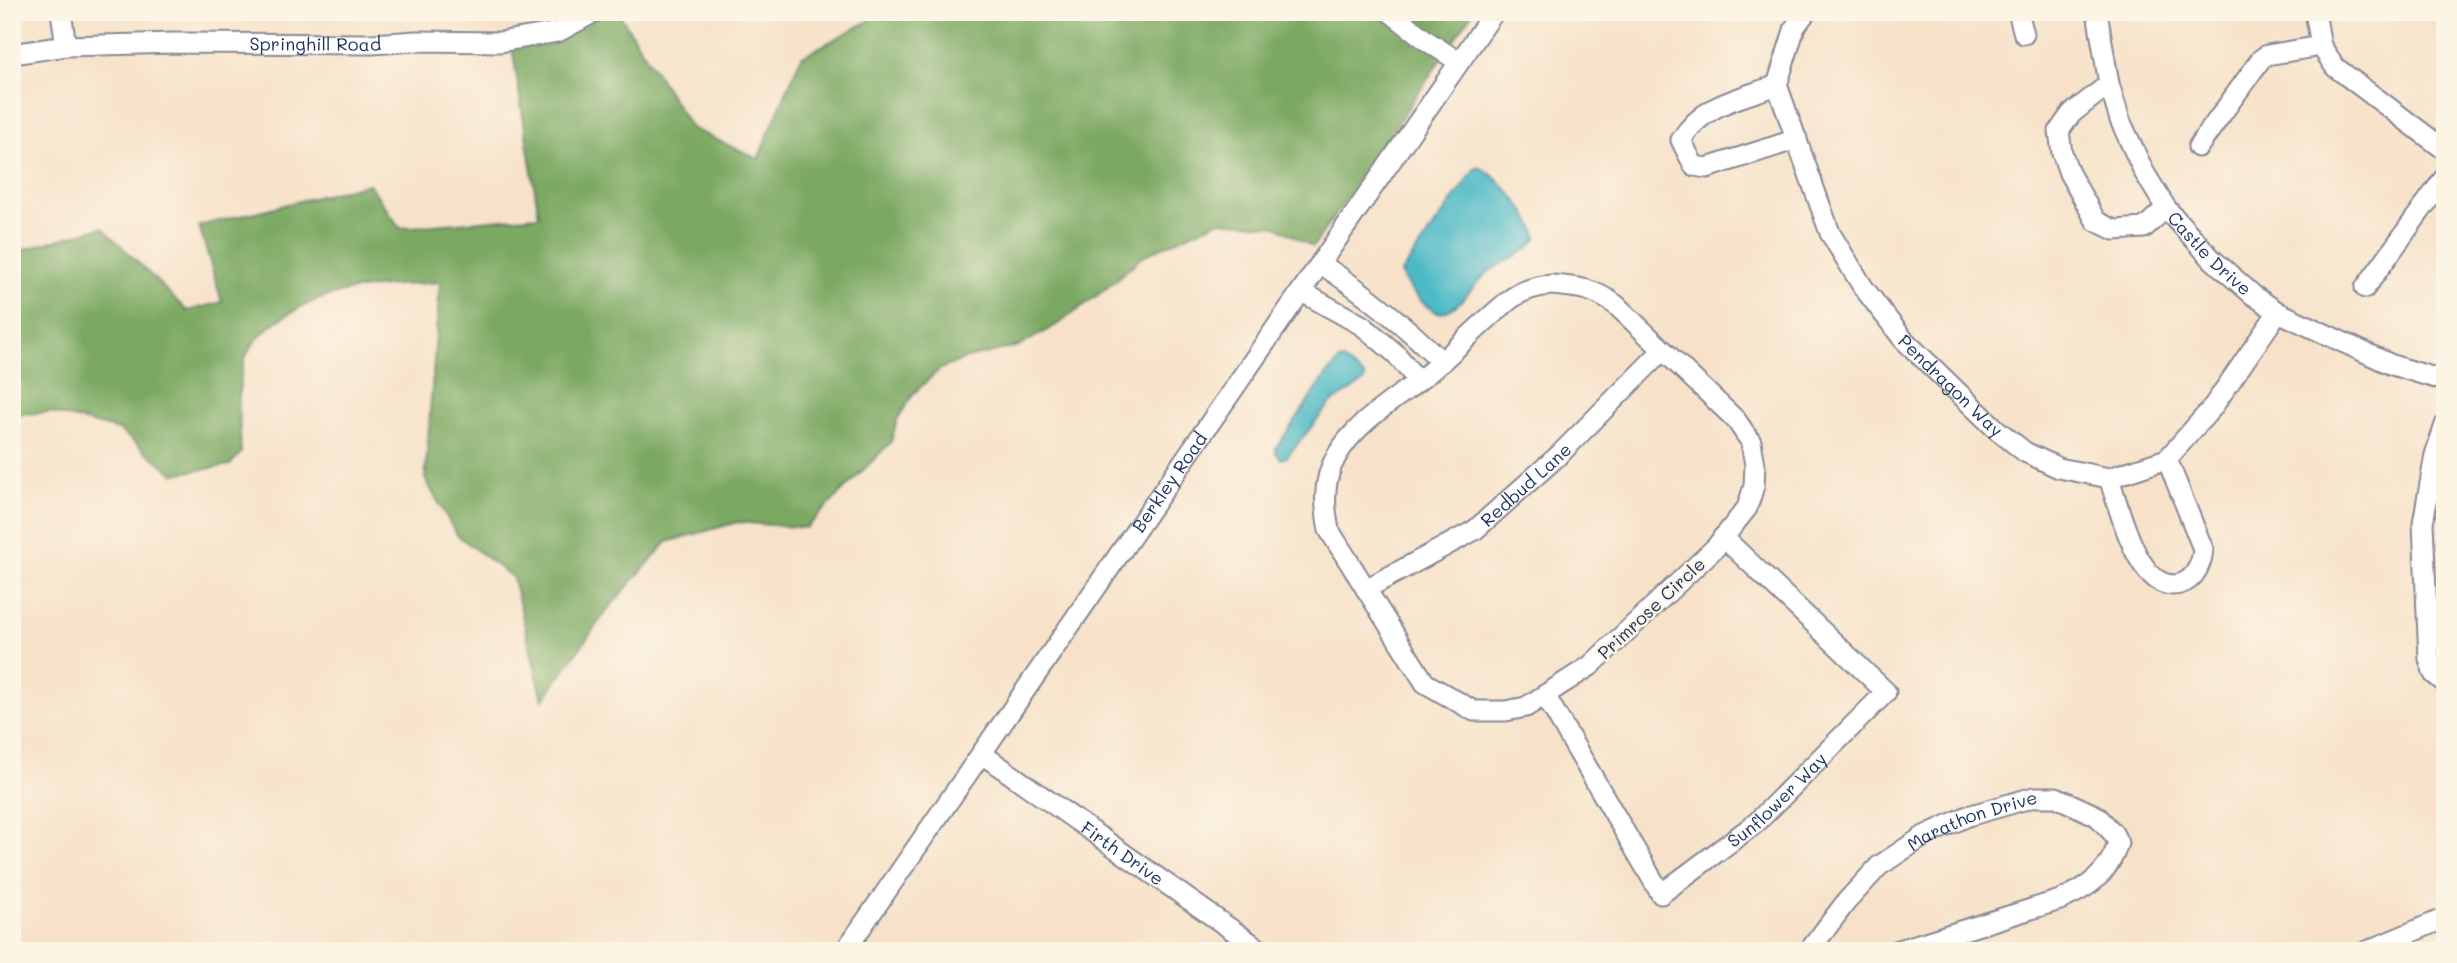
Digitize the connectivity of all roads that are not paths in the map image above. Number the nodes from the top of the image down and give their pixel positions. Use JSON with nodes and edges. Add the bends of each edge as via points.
{"nodes":[{"id":1,"x":61,"y":12,"type":"edge"},
{"id":2,"x":595,"y":12,"type":"edge"},
{"id":3,"x":1390,"y":12,"type":"edge"},
{"id":4,"x":1494,"y":12,"type":"edge"},
{"id":5,"x":1806,"y":12,"type":"edge"},
{"id":6,"x":2018,"y":12,"type":"edge"},
{"id":7,"x":2097,"y":12,"type":"edge"},
{"id":8,"x":2315,"y":12,"type":"edge"},
{"id":9,"x":2024,"y":34,"type":"dead end"},
{"id":10,"x":66,"y":46,"type":"junction"},
{"id":11,"x":2321,"y":46,"type":"junction"},
{"id":12,"x":12,"y":54,"type":"edge"},
{"id":13,"x":1459,"y":62,"type":"junction"},
{"id":14,"x":2109,"y":84,"type":"junction"},
{"id":15,"x":1777,"y":85,"type":"junction"},
{"id":16,"x":1797,"y":139,"type":"junction"},
{"id":17,"x":2199,"y":147,"type":"dead end"},
{"id":18,"x":2445,"y":150,"type":"edge"},
{"id":19,"x":2445,"y":177,"type":"edge"},
{"id":20,"x":2166,"y":208,"type":"junction"},
{"id":21,"x":1321,"y":264,"type":"junction"},
{"id":22,"x":2365,"y":288,"type":"dead end"},
{"id":23,"x":1302,"y":292,"type":"junction"},
{"id":24,"x":2278,"y":312,"type":"junction"},
{"id":25,"x":1663,"y":350,"type":"junction"},
{"id":26,"x":1442,"y":362,"type":"junction"},
{"id":27,"x":2445,"y":381,"type":"edge"},
{"id":28,"x":1418,"y":382,"type":"junction"},
{"id":29,"x":2445,"y":425,"type":"edge"},
{"id":30,"x":2167,"y":459,"type":"junction"},
{"id":31,"x":2109,"y":478,"type":"junction"},
{"id":32,"x":1723,"y":537,"type":"junction"},
{"id":33,"x":1366,"y":589,"type":"junction"},
{"id":34,"x":2436,"y":634,"type":"edge"},
{"id":35,"x":2445,"y":683,"type":"edge"},
{"id":36,"x":1545,"y":695,"type":"junction"},
{"id":37,"x":982,"y":754,"type":"junction"},
{"id":38,"x":2445,"y":918,"type":"edge"},
{"id":39,"x":845,"y":951,"type":"edge"},
{"id":40,"x":1262,"y":951,"type":"edge"},
{"id":41,"x":1809,"y":951,"type":"edge"},
{"id":42,"x":1896,"y":951,"type":"edge"},
{"id":43,"x":2367,"y":951,"type":"edge"}],
"edges":[{"from":1,"to":10,"type":"street"},
{"from":2,"to":10,"type":"street","name":"Springhill Road","via":[[558,32],[500,41]]},
{"from":3,"to":13,"type":"street"},
{"from":4,"to":13,"type":"street","name":"Berkley Road"},
{"from":5,"to":15,"type":"street","via":[[1795,27]]},
{"from":6,"to":9,"type":"street"},
{"from":7,"to":14,"type":"street","name":"Castle Drive"},
{"from":8,"to":11,"type":"street"},
{"from":10,"to":12,"type":"street","name":"Springhill Road"},
{"from":11,"to":17,"type":"street","via":[[2261,59]]},
{"from":11,"to":18,"type":"street","via":[[2334,67]]},
{"from":13,"to":21,"type":"street","name":"Berkley Road"},
{"from":14,"to":20,"type":"street","name":"Castle Drive","via":[[2144,172]]},
{"from":14,"to":20,"type":"street","via":[[2071,114],[2059,131],[2069,173],[2096,221],[2114,230],[2144,228]]},
{"from":15,"to":16,"type":"street","name":"Pendragon Way"},
{"from":15,"to":16,"type":"street","via":[[1709,110],[1692,123],[1681,140],[1693,166],[1707,168]]},
{"from":16,"to":31,"type":"street","name":"Pendragon Way","via":[[1830,233],[1863,288],[1903,339],[2025,452],[2059,468]]},
{"from":19,"to":22,"type":"street"},
{"from":20,"to":24,"type":"street","name":"Castle Drive","via":[[2213,260]]},
{"from":21,"to":23,"type":"street","name":"Berkley Road"},
{"from":21,"to":26,"type":"street","via":[[1406,326]]},
{"from":23,"to":28,"type":"street","via":[[1363,326],[1396,354]]},
{"from":23,"to":37,"type":"street","name":"Berkley Road"},
{"from":24,"to":27,"type":"street","name":"Castle Drive","via":[[2392,365]]},
{"from":24,"to":30,"type":"street","via":[[2212,408]]},
{"from":25,"to":26,"type":"street","name":"Primrose Circle","via":[[1599,293],[1552,285],[1532,287],[1514,297]]},
{"from":25,"to":32,"type":"street","name":"Primrose Circle","via":[[1736,420],[1751,442],[1754,486],[1747,508]]},
{"from":25,"to":33,"type":"street","name":"Redbud Lane","via":[[1560,454],[1475,530]]},
{"from":26,"to":28,"type":"street","name":"Primrose Circle"},
{"from":28,"to":33,"type":"street","name":"Primrose Circle","via":[[1352,435],[1336,457],[1326,484],[1324,508],[1329,530]]},
{"from":29,"to":34,"type":"street","via":[[2423,523]]},
{"from":30,"to":31,"type":"street","name":"Pendragon Way"},
{"from":30,"to":31,"type":"street","via":[[2203,549],[2202,563],[2183,584],[2169,585],[2144,567]]},
{"from":32,"to":36,"type":"street","name":"Primrose Circle","via":[[1590,666]]},
{"from":32,"to":36,"type":"street","name":"Sunflower Way","via":[[1886,692],[1756,823],[1661,894]]},
{"from":33,"to":36,"type":"street","name":"Primrose Circle","via":[[1425,683],[1454,701],[1474,711],[1506,711],[1527,707]]},
{"from":34,"to":35,"type":"street","via":[[2431,667]]},
{"from":37,"to":39,"type":"street","name":"Berkley Road"},
{"from":37,"to":40,"type":"street","name":"Firth Drive"},
{"from":38,"to":43,"type":"street"},
{"from":41,"to":42,"type":"street","name":"Marathon Drive","via":[[1879,866],[1924,836],[1968,816],[2034,797],[2056,797],[2097,816],[2113,833],[2118,843],[2115,856],[2105,872],[2081,890]]}]}
